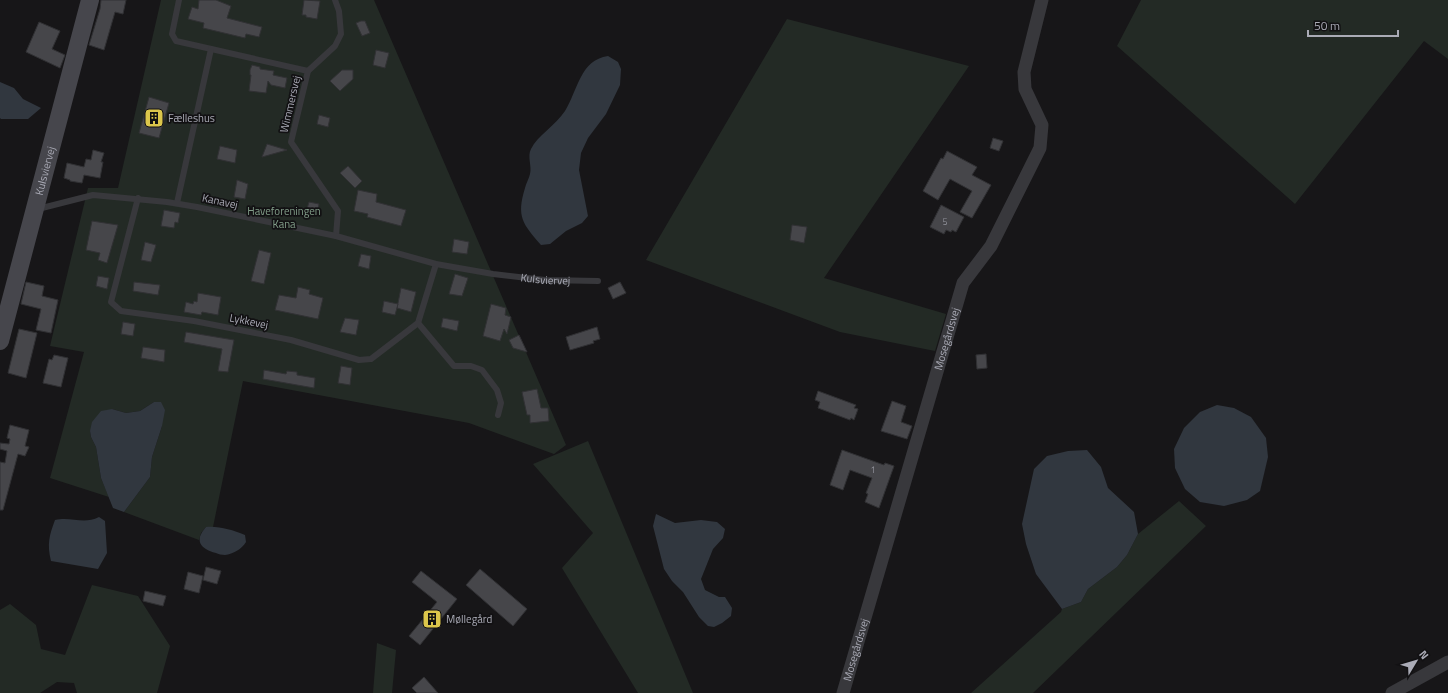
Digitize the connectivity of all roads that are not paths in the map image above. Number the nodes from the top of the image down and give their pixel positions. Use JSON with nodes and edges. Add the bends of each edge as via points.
{"nodes":[{"id":1,"x":90,"y":0,"type":"edge"},
{"id":2,"x":179,"y":0,"type":"edge"},
{"id":3,"x":335,"y":0,"type":"edge"},
{"id":4,"x":1042,"y":0,"type":"edge"},
{"id":5,"x":211,"y":49,"type":"junction"},
{"id":6,"x":308,"y":70,"type":"junction"},
{"id":7,"x":138,"y":198,"type":"junction"},
{"id":8,"x":177,"y":203,"type":"junction"},
{"id":9,"x":34,"y":209,"type":"junction"},
{"id":10,"x":336,"y":236,"type":"junction"},
{"id":11,"x":436,"y":264,"type":"junction"},
{"id":12,"x":493,"y":274,"type":"joint"},
{"id":13,"x":598,"y":281,"type":"dead end"},
{"id":14,"x":418,"y":323,"type":"junction"},
{"id":15,"x":0,"y":341,"type":"edge"},
{"id":16,"x":498,"y":415,"type":"dead end"},
{"id":17,"x":1448,"y":662,"type":"edge"},
{"id":18,"x":843,"y":693,"type":"edge"},
{"id":19,"x":1392,"y":693,"type":"edge"}],
"edges":[{"from":1,"to":9,"type":"street","name":"Kulsviervej"},
{"from":2,"to":5,"type":"lane","via":[[172,34],[176,41]]},
{"from":3,"to":6,"type":"lane","name":"Wimmersvej","via":[[339,11],[341,34],[335,46]]},
{"from":4,"to":18,"type":"street","name":"Mosegårdsvej","via":[[1024,72],[1025,89],[1042,125],[1040,148],[991,246],[963,283]]},
{"from":5,"to":6,"type":"lane"},
{"from":5,"to":8,"type":"lane"},
{"from":6,"to":10,"type":"lane","name":"Wimmersvej","via":[[291,142],[338,211]]},
{"from":7,"to":8,"type":"lane","name":"Kanavej"},
{"from":7,"to":9,"type":"lane","name":"Kanavej","via":[[93,194]]},
{"from":7,"to":14,"type":"lane","name":"Lykkevej","via":[[111,302],[121,311],[194,321],[290,340],[359,360],[371,358]]},
{"from":8,"to":10,"type":"lane","name":"Kanavej"},
{"from":9,"to":15,"type":"street","name":"Kulsviervej"},
{"from":10,"to":11,"type":"lane","name":"Kanavej"},
{"from":11,"to":12,"type":"lane","name":"Kanavej"},
{"from":11,"to":14,"type":"lane"},
{"from":12,"to":13,"type":"lane","name":"Kulsviervej","via":[[545,280]]},
{"from":14,"to":16,"type":"lane","via":[[454,366],[470,366],[482,370],[497,390],[501,403]]},
{"from":17,"to":19,"type":"street"}]}
